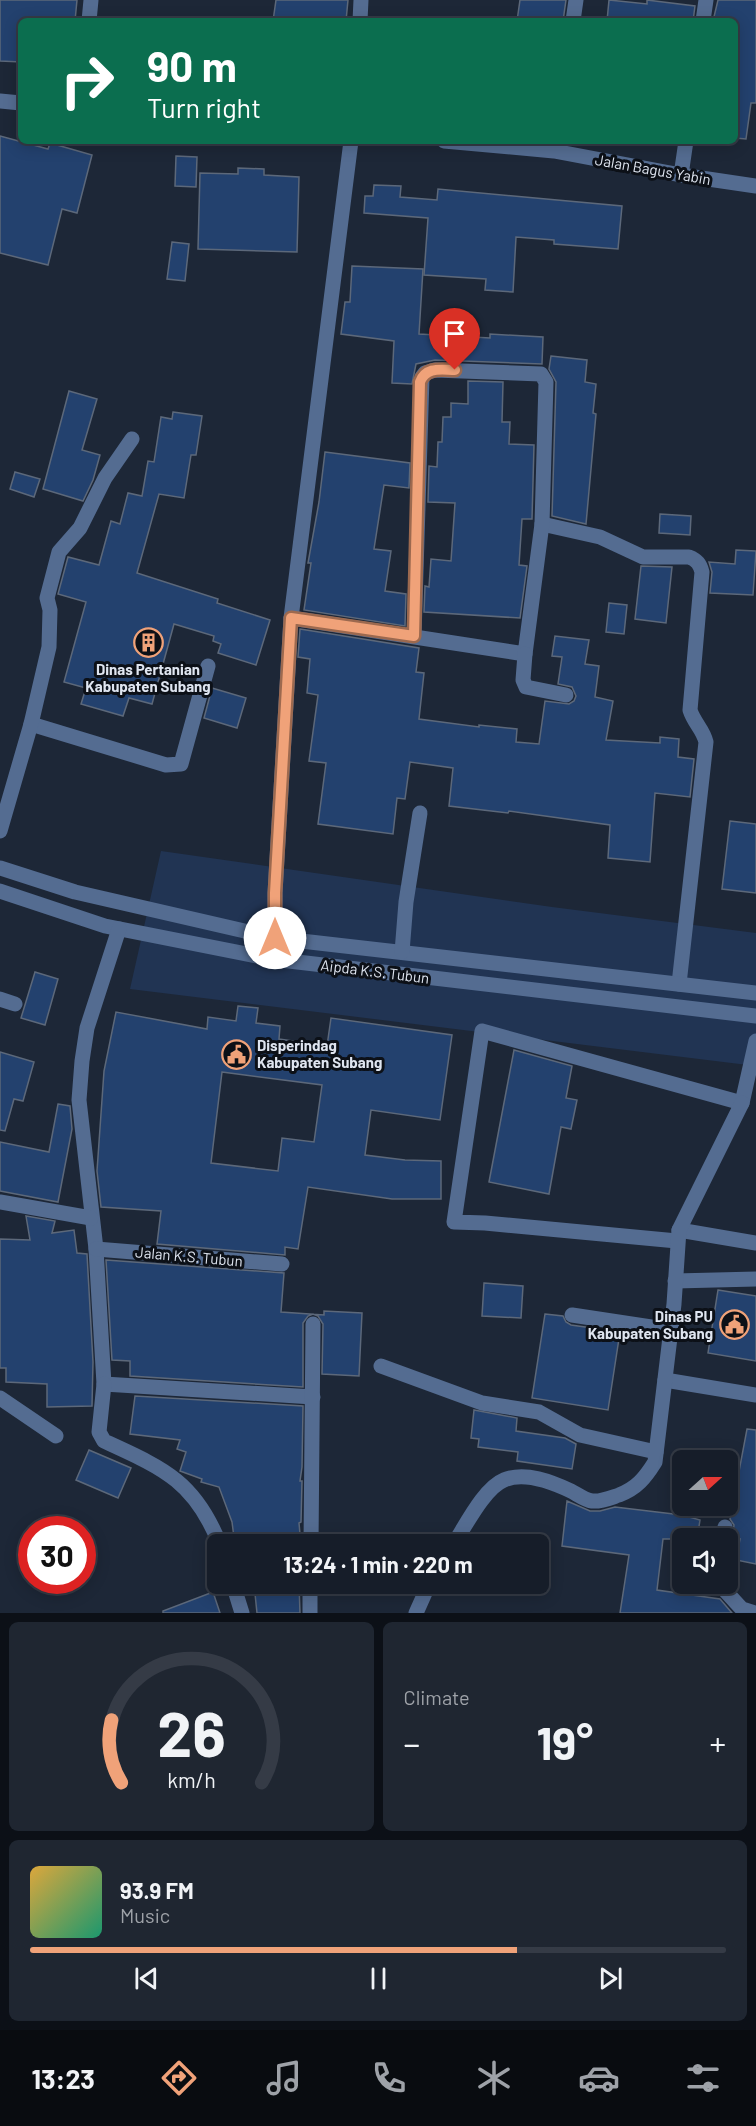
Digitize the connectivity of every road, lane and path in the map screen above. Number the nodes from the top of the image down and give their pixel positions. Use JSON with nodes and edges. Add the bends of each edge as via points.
{"nodes":[{"id":1,"x":91,"y":0,"type":"edge"},
{"id":2,"x":361,"y":0,"type":"edge"},
{"id":3,"x":576,"y":0,"type":"edge"},
{"id":4,"x":706,"y":0,"type":"edge"},
{"id":5,"x":89,"y":18,"type":"edge"},
{"id":6,"x":360,"y":18,"type":"edge"},
{"id":7,"x":573,"y":18,"type":"edge"},
{"id":8,"x":703,"y":18,"type":"edge"},
{"id":9,"x":0,"y":101,"type":"edge"},
{"id":10,"x":18,"y":103,"type":"edge"},
{"id":11,"x":351,"y":144,"type":"edge"},
{"id":12,"x":511,"y":144,"type":"edge"},
{"id":13,"x":686,"y":144,"type":"edge"},
{"id":14,"x":555,"y":146,"type":"edge"},
{"id":15,"x":681,"y":175,"type":"junction"},
{"id":16,"x":756,"y":186,"type":"edge"},
{"id":17,"x":132,"y":439,"type":"dead end"},
{"id":18,"x":542,"y":524,"type":"junction"},
{"id":19,"x":291,"y":618,"type":"junction"},
{"id":20,"x":414,"y":636,"type":"junction"},
{"id":21,"x":525,"y":654,"type":"junction"},
{"id":22,"x":208,"y":666,"type":"dead end"},
{"id":23,"x":566,"y":695,"type":"dead end"},
{"id":24,"x":31,"y":724,"type":"junction"},
{"id":25,"x":420,"y":813,"type":"dead end"},
{"id":26,"x":0,"y":831,"type":"edge"},
{"id":27,"x":0,"y":868,"type":"edge"},
{"id":28,"x":0,"y":891,"type":"edge"},
{"id":29,"x":119,"y":930,"type":"junction"},
{"id":30,"x":275,"y":938,"type":"junction"},
{"id":31,"x":402,"y":952,"type":"junction"},
{"id":32,"x":679,"y":984,"type":"junction"},
{"id":33,"x":756,"y":993,"type":"edge"},
{"id":34,"x":756,"y":1016,"type":"edge"},
{"id":35,"x":756,"y":1041,"type":"edge"},
{"id":36,"x":742,"y":1103,"type":"junction"},
{"id":37,"x":0,"y":1202,"type":"edge"},
{"id":38,"x":91,"y":1218,"type":"junction"},
{"id":39,"x":678,"y":1235,"type":"junction"},
{"id":40,"x":756,"y":1243,"type":"edge"},
{"id":41,"x":96,"y":1249,"type":"junction"},
{"id":42,"x":282,"y":1264,"type":"dead end"},
{"id":43,"x":756,"y":1279,"type":"edge"},
{"id":44,"x":675,"y":1281,"type":"junction"},
{"id":45,"x":572,"y":1315,"type":"dead end"},
{"id":46,"x":313,"y":1324,"type":"dead end"},
{"id":47,"x":671,"y":1330,"type":"junction"},
{"id":48,"x":381,"y":1366,"type":"dead end"},
{"id":49,"x":665,"y":1380,"type":"junction"},
{"id":50,"x":104,"y":1384,"type":"junction"},
{"id":51,"x":756,"y":1395,"type":"edge"},
{"id":52,"x":313,"y":1397,"type":"junction"},
{"id":53,"x":0,"y":1398,"type":"edge"},
{"id":54,"x":56,"y":1436,"type":"dead end"},
{"id":55,"x":656,"y":1452,"type":"junction"},
{"id":56,"x":216,"y":1534,"type":"edge"},
{"id":57,"x":311,"y":1534,"type":"edge"},
{"id":58,"x":460,"y":1534,"type":"edge"},
{"id":59,"x":236,"y":1594,"type":"edge"},
{"id":60,"x":310,"y":1594,"type":"edge"},
{"id":61,"x":425,"y":1594,"type":"edge"},
{"id":62,"x":728,"y":1594,"type":"edge"},
{"id":63,"x":242,"y":1613,"type":"edge"},
{"id":64,"x":310,"y":1613,"type":"edge"},
{"id":65,"x":416,"y":1613,"type":"edge"},
{"id":66,"x":756,"y":1613,"type":"edge"}],
"edges":[{"from":1,"to":5,"type":"street"},
{"from":2,"to":6,"type":"street"},
{"from":3,"to":7,"type":"street"},
{"from":4,"to":8,"type":"street"},
{"from":9,"to":10,"type":"street"},
{"from":11,"to":19,"type":"street"},
{"from":12,"to":14,"type":"street","name":"Jalan Bagus Yabin"},
{"from":13,"to":15,"type":"street"},
{"from":14,"to":15,"type":"street","name":"Jalan Bagus Yabin"},
{"from":15,"to":16,"type":"street","name":"Jalan Bagus Yabin"},
{"from":17,"to":24,"type":"street","via":[[105,478],[80,528],[59,552],[47,598],[49,647]]},
{"from":18,"to":20,"type":"street","via":[[546,382],[543,375],[435,370],[425,373],[420,382]]},
{"from":18,"to":21,"type":"street"},
{"from":18,"to":32,"type":"street","via":[[600,537],[643,557],[689,557],[702,572],[690,710],[706,742]]},
{"from":19,"to":20,"type":"street"},
{"from":19,"to":30,"type":"street"},
{"from":20,"to":21,"type":"street"},
{"from":21,"to":23,"type":"street","via":[[526,687]]},
{"from":22,"to":24,"type":"street","via":[[181,764],[166,765]]},
{"from":24,"to":26,"type":"street"},
{"from":25,"to":31,"type":"street"},
{"from":27,"to":30,"type":"street","name":"Aipda K.S. Tubun","via":[[75,892]]},
{"from":28,"to":29,"type":"street","name":"Aipda K.S. Tubun"},
{"from":29,"to":34,"type":"street","name":"Aipda K.S. Tubun","via":[[272,959]]},
{"from":29,"to":38,"type":"street","via":[[87,1028],[82,1061],[80,1100]]},
{"from":30,"to":31,"type":"street","name":"Aipda K.S. Tubun"},
{"from":31,"to":32,"type":"street","name":"Aipda K.S. Tubun"},
{"from":32,"to":33,"type":"street","name":"Aipda K.S. Tubun"},
{"from":35,"to":36,"type":"street"},
{"from":36,"to":39,"type":"street"},
{"from":36,"to":39,"type":"street","via":[[482,1031],[454,1222]]},
{"from":37,"to":38,"type":"street"},
{"from":38,"to":41,"type":"street"},
{"from":39,"to":40,"type":"street"},
{"from":39,"to":44,"type":"street"},
{"from":41,"to":42,"type":"street","name":"Jalan K.S. Tubun"},
{"from":41,"to":50,"type":"street"},
{"from":43,"to":44,"type":"street"},
{"from":44,"to":47,"type":"street"},
{"from":45,"to":47,"type":"street"},
{"from":46,"to":52,"type":"street"},
{"from":47,"to":49,"type":"street"},
{"from":48,"to":55,"type":"street","via":[[482,1403],[539,1412],[580,1435]]},
{"from":49,"to":51,"type":"street"},
{"from":49,"to":55,"type":"street"},
{"from":50,"to":52,"type":"street"},
{"from":50,"to":56,"type":"street","via":[[101,1437],[154,1463],[178,1480],[197,1500]]},
{"from":52,"to":57,"type":"street"},
{"from":53,"to":54,"type":"street"},
{"from":55,"to":58,"type":"street","via":[[645,1479],[632,1490],[606,1500],[591,1501],[554,1483],[526,1477],[504,1480],[485,1497]]},
{"from":59,"to":63,"type":"street"},
{"from":60,"to":64,"type":"street"},
{"from":61,"to":65,"type":"street"},
{"from":62,"to":66,"type":"street","via":[[742,1609]]}]}
